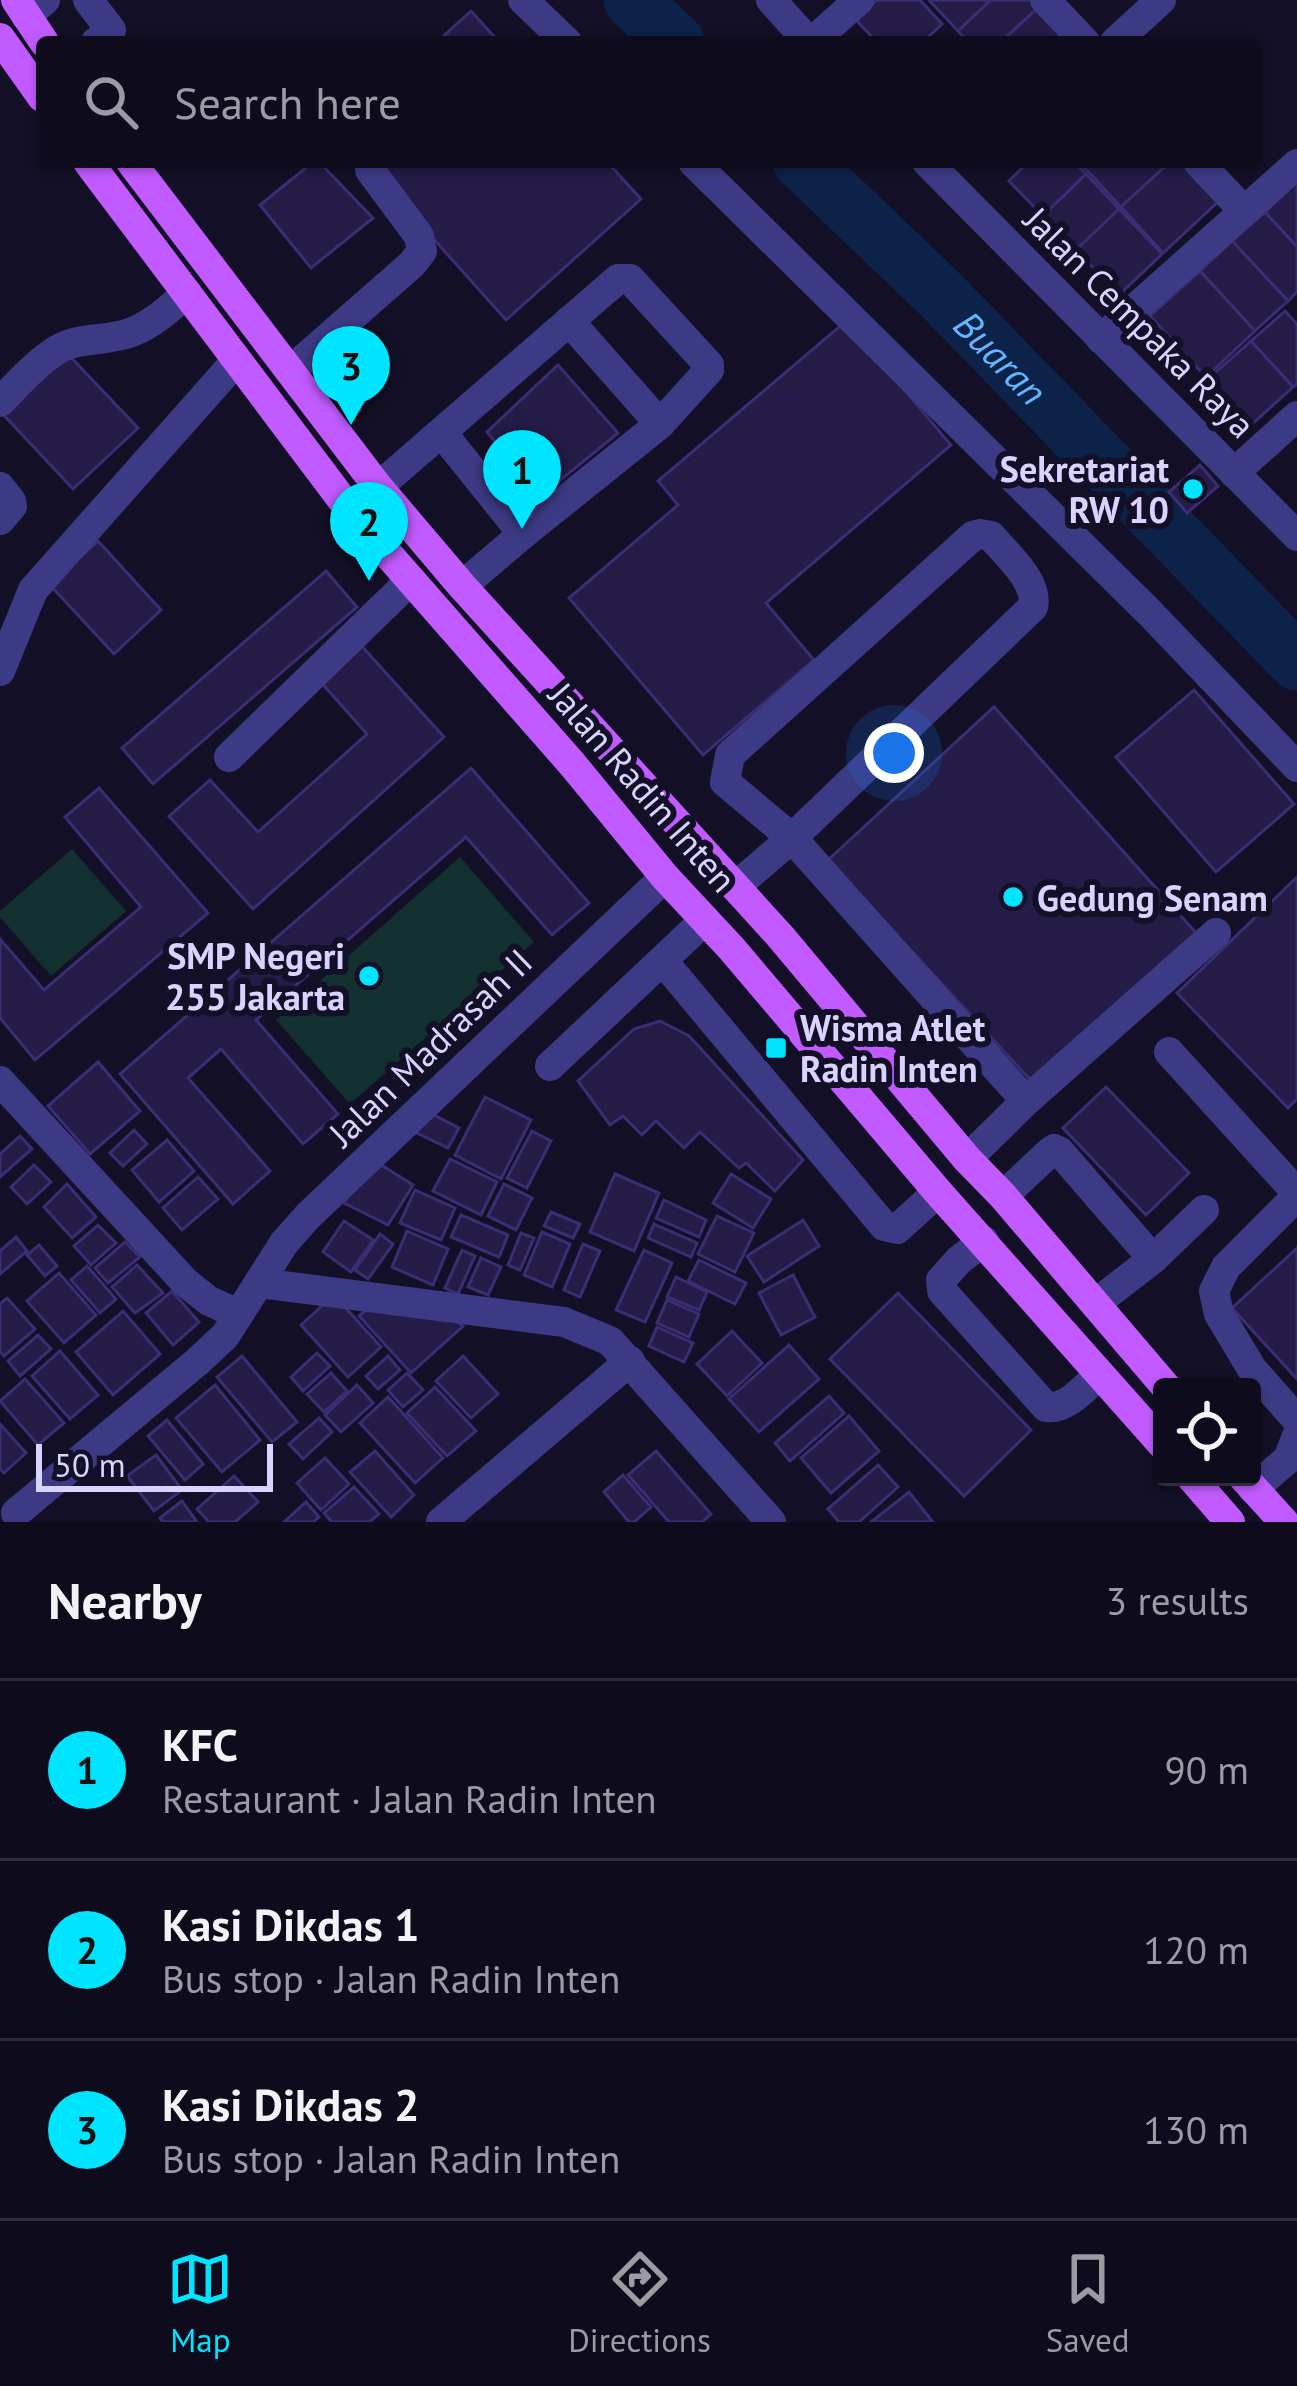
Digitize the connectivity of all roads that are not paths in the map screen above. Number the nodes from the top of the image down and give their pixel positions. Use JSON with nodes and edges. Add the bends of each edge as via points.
{"nodes":[{"id":1,"x":88,"y":0,"type":"edge"},
{"id":2,"x":523,"y":0,"type":"edge"},
{"id":3,"x":771,"y":0,"type":"edge"},
{"id":4,"x":859,"y":0,"type":"edge"},
{"id":5,"x":1045,"y":0,"type":"edge"},
{"id":6,"x":1161,"y":0,"type":"edge"},
{"id":7,"x":29,"y":5,"type":"edge"},
{"id":8,"x":42,"y":36,"type":"edge"},
{"id":9,"x":104,"y":36,"type":"edge"},
{"id":10,"x":561,"y":36,"type":"edge"},
{"id":11,"x":805,"y":36,"type":"edge"},
{"id":12,"x":818,"y":36,"type":"edge"},
{"id":13,"x":1078,"y":36,"type":"edge"},
{"id":14,"x":1122,"y":36,"type":"edge"},
{"id":15,"x":0,"y":38,"type":"edge"},
{"id":16,"x":36,"y":89,"type":"edge"},
{"id":17,"x":1297,"y":164,"type":"edge"},
{"id":18,"x":93,"y":168,"type":"edge"},
{"id":19,"x":136,"y":168,"type":"edge"},
{"id":20,"x":699,"y":168,"type":"edge"},
{"id":21,"x":933,"y":168,"type":"edge"},
{"id":22,"x":1204,"y":168,"type":"edge"},
{"id":23,"x":370,"y":170,"type":"dead end"},
{"id":24,"x":1244,"y":211,"type":"junction"},
{"id":25,"x":187,"y":293,"type":"junction"},
{"id":26,"x":569,"y":321,"type":"junction"},
{"id":27,"x":1101,"y":339,"type":"junction"},
{"id":28,"x":237,"y":360,"type":"junction"},
{"id":29,"x":290,"y":371,"type":"junction"},
{"id":30,"x":0,"y":402,"type":"edge"},
{"id":31,"x":1297,"y":416,"type":"edge"},
{"id":32,"x":660,"y":424,"type":"junction"},
{"id":33,"x":442,"y":433,"type":"junction"},
{"id":34,"x":1234,"y":473,"type":"junction"},
{"id":35,"x":378,"y":487,"type":"junction"},
{"id":36,"x":0,"y":488,"type":"edge"},
{"id":37,"x":0,"y":520,"type":"edge"},
{"id":38,"x":523,"y":534,"type":"junction"},
{"id":39,"x":1297,"y":536,"type":"edge"},
{"id":40,"x":410,"y":580,"type":"junction"},
{"id":41,"x":462,"y":586,"type":"junction"},
{"id":42,"x":0,"y":671,"type":"edge"},
{"id":43,"x":229,"y":757,"type":"dead end"},
{"id":44,"x":1297,"y":767,"type":"edge"},
{"id":45,"x":792,"y":838,"type":"junction"},
{"id":46,"x":665,"y":877,"type":"junction"},
{"id":47,"x":735,"y":887,"type":"junction"},
{"id":48,"x":705,"y":920,"type":"junction"},
{"id":49,"x":1216,"y":934,"type":"dead end"},
{"id":50,"x":663,"y":961,"type":"junction"},
{"id":51,"x":1169,"y":1052,"type":"dead end"},
{"id":52,"x":550,"y":1066,"type":"dead end"},
{"id":53,"x":0,"y":1081,"type":"edge"},
{"id":54,"x":1026,"y":1101,"type":"junction"},
{"id":55,"x":967,"y":1159,"type":"junction"},
{"id":56,"x":938,"y":1192,"type":"junction"},
{"id":57,"x":1297,"y":1194,"type":"edge"},
{"id":58,"x":1003,"y":1196,"type":"junction"},
{"id":59,"x":1204,"y":1210,"type":"dead end"},
{"id":60,"x":984,"y":1241,"type":"junction"},
{"id":61,"x":1153,"y":1259,"type":"junction"},
{"id":62,"x":260,"y":1283,"type":"junction"},
{"id":63,"x":1096,"y":1304,"type":"junction"},
{"id":64,"x":238,"y":1315,"type":"junction"},
{"id":65,"x":630,"y":1360,"type":"junction"},
{"id":66,"x":1100,"y":1374,"type":"junction"},
{"id":67,"x":1158,"y":1378,"type":"edge"},
{"id":68,"x":1297,"y":1420,"type":"edge"},
{"id":69,"x":1153,"y":1434,"type":"edge"},
{"id":70,"x":1297,"y":1436,"type":"edge"},
{"id":71,"x":1261,"y":1475,"type":"edge"},
{"id":72,"x":1199,"y":1486,"type":"edge"},
{"id":73,"x":1251,"y":1486,"type":"edge"},
{"id":74,"x":12,"y":1511,"type":"edge"},
{"id":75,"x":476,"y":1511,"type":"edge"},
{"id":76,"x":441,"y":1522,"type":"edge"},
{"id":77,"x":771,"y":1522,"type":"edge"},
{"id":78,"x":1230,"y":1522,"type":"edge"},
{"id":79,"x":1284,"y":1522,"type":"edge"}],
"edges":[{"from":1,"to":9,"type":"street","via":[[111,30]]},
{"from":2,"to":10,"type":"street"},
{"from":3,"to":11,"type":"street"},
{"from":4,"to":12,"type":"street"},
{"from":5,"to":13,"type":"street"},
{"from":6,"to":14,"type":"street"},
{"from":7,"to":8,"type":"main road"},
{"from":15,"to":16,"type":"main road"},
{"from":17,"to":24,"type":"street"},
{"from":18,"to":25,"type":"main road","name":"Jalan Radin Inten"},
{"from":19,"to":29,"type":"main road","name":"Jalan Radin Inten"},
{"from":20,"to":44,"type":"street"},
{"from":21,"to":27,"type":"street","name":"Jalan Cempaka Raya"},
{"from":22,"to":24,"type":"street"},
{"from":23,"to":29,"type":"street","via":[[422,250]]},
{"from":24,"to":27,"type":"street"},
{"from":25,"to":28,"type":"main road","name":"Jalan Radin Inten"},
{"from":25,"to":30,"type":"street","via":[[130,333],[59,349]]},
{"from":26,"to":32,"type":"street"},
{"from":26,"to":32,"type":"street","via":[[623,278],[704,359],[709,370]]},
{"from":26,"to":33,"type":"street"},
{"from":27,"to":34,"type":"street","name":"Jalan Cempaka Raya"},
{"from":28,"to":40,"type":"main road","name":"Jalan Radin Inten"},
{"from":28,"to":42,"type":"street","via":[[33,590]]},
{"from":29,"to":35,"type":"main road","name":"Jalan Radin Inten"},
{"from":31,"to":34,"type":"street"},
{"from":32,"to":38,"type":"street"},
{"from":33,"to":35,"type":"street"},
{"from":33,"to":38,"type":"street"},
{"from":34,"to":39,"type":"street","name":"Jalan Cempaka Raya"},
{"from":35,"to":41,"type":"main road","name":"Jalan Radin Inten"},
{"from":36,"to":37,"type":"street","via":[[12,506]]},
{"from":38,"to":41,"type":"street"},
{"from":40,"to":43,"type":"street"},
{"from":40,"to":46,"type":"main road","name":"Jalan Radin Inten"},
{"from":41,"to":47,"type":"main road","name":"Jalan Radin Inten"},
{"from":45,"to":45,"type":"street","via":[[1033,607],[1031,586],[991,536],[973,536],[730,755],[725,782]]},
{"from":45,"to":47,"type":"street"},
{"from":45,"to":54,"type":"street"},
{"from":46,"to":48,"type":"main road","name":"Jalan Radin Inten"},
{"from":46,"to":62,"type":"street","name":"Jalan Madrasah II","via":[[308,1216]]},
{"from":47,"to":55,"type":"main road","name":"Jalan Radin Inten"},
{"from":48,"to":50,"type":"street"},
{"from":48,"to":56,"type":"main road","name":"Jalan Radin Inten"},
{"from":49,"to":54,"type":"street"},
{"from":50,"to":52,"type":"street"},
{"from":50,"to":56,"type":"street","via":[[884,1226],[897,1229]]},
{"from":51,"to":57,"type":"street"},
{"from":53,"to":64,"type":"street","via":[[185,1282]]},
{"from":54,"to":55,"type":"street"},
{"from":55,"to":56,"type":"main road"},
{"from":55,"to":58,"type":"main road","name":"Jalan Radin Inten"},
{"from":56,"to":60,"type":"main road","name":"Jalan Radin Inten"},
{"from":57,"to":68,"type":"street","via":[[1226,1267],[1214,1291],[1252,1369]]},
{"from":58,"to":61,"type":"street","via":[[1060,1151]]},
{"from":58,"to":63,"type":"main road","name":"Jalan Radin Inten"},
{"from":59,"to":61,"type":"street"},
{"from":60,"to":66,"type":"main road","name":"Jalan Radin Inten"},
{"from":60,"to":66,"type":"street","via":[[941,1280],[942,1291],[1046,1407],[1060,1408]]},
{"from":61,"to":63,"type":"street"},
{"from":62,"to":64,"type":"street","name":"Jalan Madrasah II"},
{"from":62,"to":65,"type":"street","via":[[564,1322],[610,1341]]},
{"from":63,"to":67,"type":"main road","name":"Jalan Radin Inten"},
{"from":64,"to":74,"type":"street","name":"Jalan Madrasah II","via":[[197,1362]]},
{"from":65,"to":75,"type":"street"},
{"from":65,"to":77,"type":"street"},
{"from":66,"to":69,"type":"main road","name":"Jalan Radin Inten"},
{"from":70,"to":71,"type":"street","via":[[1288,1459]]},
{"from":72,"to":78,"type":"main road"},
{"from":73,"to":79,"type":"main road"},
{"from":75,"to":76,"type":"street"}]}
